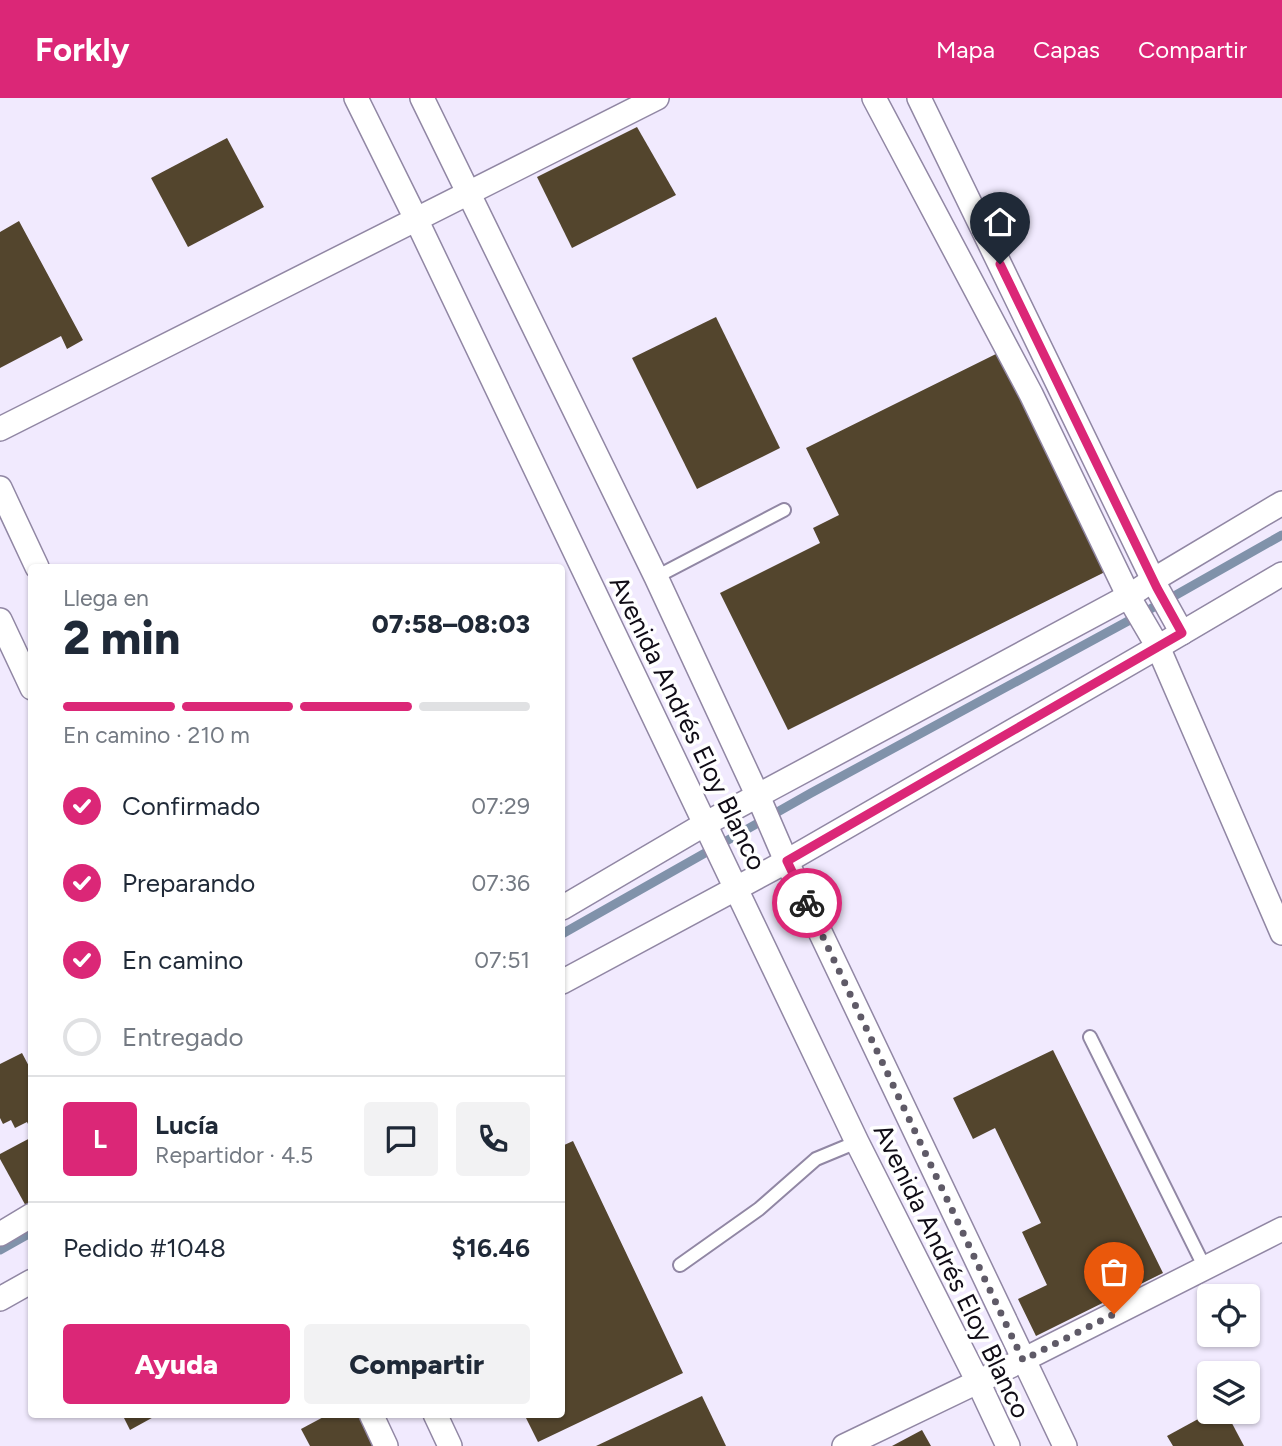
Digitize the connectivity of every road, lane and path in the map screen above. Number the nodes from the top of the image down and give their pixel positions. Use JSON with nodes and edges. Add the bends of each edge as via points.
{"nodes":[{"id":1,"x":356,"y":98,"type":"edge"},
{"id":2,"x":422,"y":98,"type":"edge"},
{"id":3,"x":657,"y":98,"type":"edge"},
{"id":4,"x":874,"y":98,"type":"edge"},
{"id":5,"x":919,"y":98,"type":"edge"},
{"id":6,"x":469,"y":192,"type":"junction"},
{"id":7,"x":416,"y":219,"type":"junction"},
{"id":8,"x":0,"y":429,"type":"edge"},
{"id":9,"x":0,"y":488,"type":"edge"},
{"id":10,"x":1282,"y":503,"type":"edge"},
{"id":11,"x":784,"y":510,"type":"dead end"},
{"id":12,"x":36,"y":564,"type":"edge"},
{"id":13,"x":1282,"y":573,"type":"edge"},
{"id":14,"x":656,"y":577,"type":"junction"},
{"id":15,"x":1155,"y":584,"type":"junction"},
{"id":16,"x":1130,"y":599,"type":"junction"},
{"id":17,"x":0,"y":620,"type":"edge"},
{"id":18,"x":1179,"y":628,"type":"junction"},
{"id":19,"x":1156,"y":645,"type":"junction"},
{"id":20,"x":28,"y":680,"type":"edge"},
{"id":21,"x":760,"y":800,"type":"junction"},
{"id":22,"x":707,"y":828,"type":"junction"},
{"id":23,"x":785,"y":857,"type":"junction"},
{"id":24,"x":734,"y":884,"type":"junction"},
{"id":25,"x":565,"y":906,"type":"edge"},
{"id":26,"x":1282,"y":933,"type":"edge"},
{"id":27,"x":565,"y":980,"type":"edge"},
{"id":28,"x":1090,"y":1037,"type":"dead end"},
{"id":29,"x":857,"y":1142,"type":"junction"},
{"id":30,"x":28,"y":1217,"type":"edge"},
{"id":31,"x":1282,"y":1230,"type":"edge"},
{"id":32,"x":0,"y":1234,"type":"edge"},
{"id":33,"x":680,"y":1265,"type":"dead end"},
{"id":34,"x":1205,"y":1268,"type":"junction"},
{"id":35,"x":28,"y":1283,"type":"edge"},
{"id":36,"x":0,"y":1299,"type":"edge"},
{"id":37,"x":1023,"y":1360,"type":"junction"},
{"id":38,"x":978,"y":1382,"type":"junction"},
{"id":39,"x":373,"y":1418,"type":"edge"},
{"id":40,"x":437,"y":1418,"type":"edge"},
{"id":41,"x":386,"y":1446,"type":"edge"},
{"id":42,"x":450,"y":1446,"type":"edge"},
{"id":43,"x":844,"y":1446,"type":"edge"},
{"id":44,"x":1008,"y":1446,"type":"edge"},
{"id":45,"x":1065,"y":1446,"type":"edge"}],
"edges":[{"from":1,"to":7,"type":"street","name":"Avenida Andrés Eloy Blanco"},
{"from":2,"to":6,"type":"street","name":"Avenida Andrés Eloy Blanco"},
{"from":3,"to":6,"type":"street"},
{"from":4,"to":16,"type":"street","via":[[1031,394]]},
{"from":5,"to":15,"type":"street"},
{"from":6,"to":7,"type":"street"},
{"from":6,"to":14,"type":"street","name":"Avenida Andrés Eloy Blanco"},
{"from":7,"to":8,"type":"street"},
{"from":7,"to":22,"type":"street","name":"Avenida Andrés Eloy Blanco"},
{"from":9,"to":12,"type":"street"},
{"from":10,"to":15,"type":"street"},
{"from":11,"to":14,"type":"lane"},
{"from":13,"to":18,"type":"street"},
{"from":14,"to":21,"type":"street","name":"Avenida Andrés Eloy Blanco"},
{"from":15,"to":16,"type":"street"},
{"from":15,"to":18,"type":"street"},
{"from":16,"to":19,"type":"street"},
{"from":16,"to":21,"type":"street"},
{"from":17,"to":20,"type":"street"},
{"from":18,"to":19,"type":"street"},
{"from":19,"to":23,"type":"street"},
{"from":19,"to":26,"type":"street"},
{"from":21,"to":22,"type":"street"},
{"from":21,"to":23,"type":"street","name":"Avenida Andrés Eloy Blanco"},
{"from":22,"to":24,"type":"street","name":"Avenida Andrés Eloy Blanco"},
{"from":22,"to":25,"type":"street"},
{"from":23,"to":24,"type":"street"},
{"from":23,"to":37,"type":"street","name":"Avenida Andrés Eloy Blanco"},
{"from":24,"to":27,"type":"street"},
{"from":24,"to":29,"type":"street","name":"Avenida Andrés Eloy Blanco"},
{"from":28,"to":34,"type":"lane"},
{"from":29,"to":33,"type":"lane","via":[[816,1159],[759,1209]]},
{"from":29,"to":38,"type":"street","name":"Avenida Andrés Eloy Blanco"},
{"from":30,"to":32,"type":"street"},
{"from":31,"to":34,"type":"street"},
{"from":34,"to":37,"type":"street"},
{"from":35,"to":36,"type":"street"},
{"from":37,"to":38,"type":"street"},
{"from":37,"to":45,"type":"street","name":"Avenida Andrés Eloy Blanco"},
{"from":38,"to":43,"type":"street"},
{"from":38,"to":44,"type":"street","name":"Avenida Andrés Eloy Blanco"},
{"from":39,"to":41,"type":"street"},
{"from":40,"to":42,"type":"street"}]}
